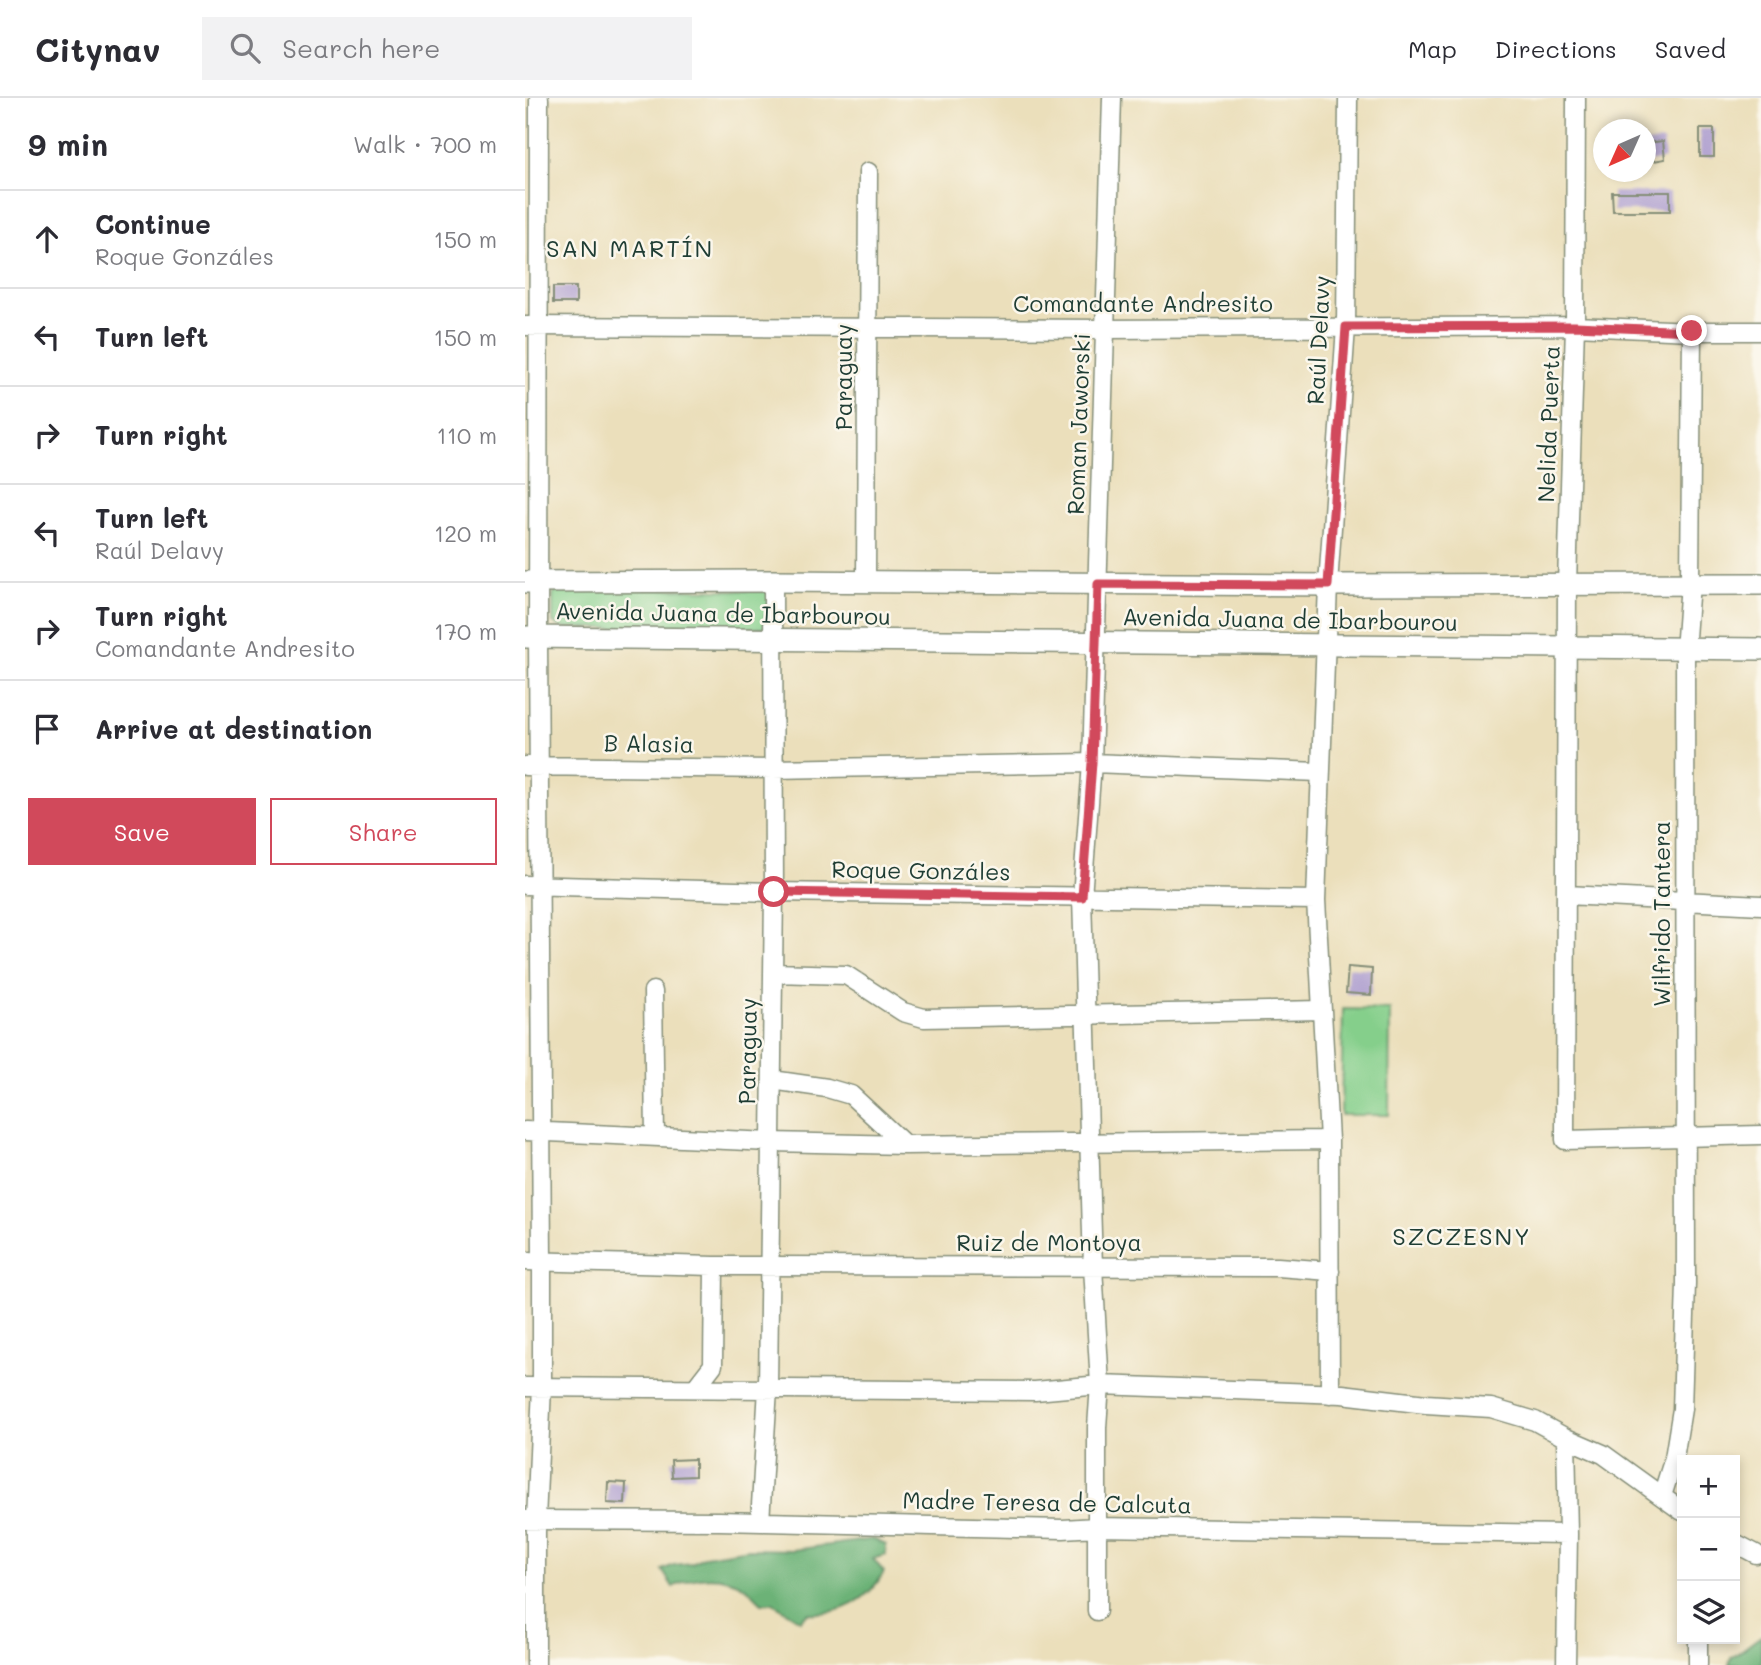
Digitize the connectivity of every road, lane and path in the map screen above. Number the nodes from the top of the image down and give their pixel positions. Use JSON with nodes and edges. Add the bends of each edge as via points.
{"nodes":[{"id":1,"x":539,"y":98,"type":"edge"},
{"id":2,"x":1112,"y":98,"type":"edge"},
{"id":3,"x":1348,"y":98,"type":"edge"},
{"id":4,"x":1576,"y":98,"type":"edge"},
{"id":5,"x":868,"y":172,"type":"dead end"},
{"id":6,"x":532,"y":326,"type":"edge"},
{"id":7,"x":1575,"y":326,"type":"junction"},
{"id":8,"x":1346,"y":327,"type":"junction"},
{"id":9,"x":868,"y":328,"type":"junction"},
{"id":10,"x":1105,"y":329,"type":"junction"},
{"id":11,"x":1692,"y":331,"type":"junction"},
{"id":12,"x":1761,"y":331,"type":"edge"},
{"id":13,"x":773,"y":581,"type":"junction"},
{"id":14,"x":532,"y":582,"type":"edge"},
{"id":15,"x":866,"y":582,"type":"junction"},
{"id":16,"x":1690,"y":583,"type":"junction"},
{"id":17,"x":1098,"y":584,"type":"junction"},
{"id":18,"x":1567,"y":584,"type":"junction"},
{"id":19,"x":1761,"y":584,"type":"edge"},
{"id":20,"x":1328,"y":585,"type":"junction"},
{"id":21,"x":532,"y":637,"type":"edge"},
{"id":22,"x":772,"y":639,"type":"junction"},
{"id":23,"x":1096,"y":643,"type":"junction"},
{"id":24,"x":1326,"y":645,"type":"junction"},
{"id":25,"x":1568,"y":648,"type":"junction"},
{"id":26,"x":1685,"y":649,"type":"junction"},
{"id":27,"x":1761,"y":649,"type":"edge"},
{"id":28,"x":1092,"y":763,"type":"junction"},
{"id":29,"x":533,"y":766,"type":"edge"},
{"id":30,"x":773,"y":769,"type":"junction"},
{"id":31,"x":1319,"y":772,"type":"junction"},
{"id":32,"x":533,"y":885,"type":"edge"},
{"id":33,"x":774,"y":892,"type":"junction"},
{"id":34,"x":1567,"y":895,"type":"junction"},
{"id":35,"x":1082,"y":897,"type":"junction"},
{"id":36,"x":1316,"y":900,"type":"junction"},
{"id":37,"x":1685,"y":901,"type":"junction"},
{"id":38,"x":1761,"y":905,"type":"edge"},
{"id":39,"x":773,"y":973,"type":"junction"},
{"id":40,"x":653,"y":991,"type":"dead end"},
{"id":41,"x":1321,"y":1010,"type":"junction"},
{"id":42,"x":1086,"y":1013,"type":"junction"},
{"id":43,"x":772,"y":1080,"type":"junction"},
{"id":44,"x":533,"y":1130,"type":"edge"},
{"id":45,"x":1761,"y":1135,"type":"edge"},
{"id":46,"x":655,"y":1136,"type":"junction"},
{"id":47,"x":1686,"y":1137,"type":"junction"},
{"id":48,"x":1329,"y":1140,"type":"junction"},
{"id":49,"x":771,"y":1142,"type":"junction"},
{"id":50,"x":1090,"y":1143,"type":"junction"},
{"id":51,"x":905,"y":1145,"type":"junction"},
{"id":52,"x":534,"y":1261,"type":"edge"},
{"id":53,"x":714,"y":1266,"type":"junction"},
{"id":54,"x":769,"y":1266,"type":"junction"},
{"id":55,"x":1093,"y":1267,"type":"junction"},
{"id":56,"x":1330,"y":1271,"type":"junction"},
{"id":57,"x":1100,"y":1385,"type":"junction"},
{"id":58,"x":533,"y":1387,"type":"edge"},
{"id":59,"x":696,"y":1387,"type":"junction"},
{"id":60,"x":768,"y":1388,"type":"junction"},
{"id":61,"x":1330,"y":1394,"type":"junction"},
{"id":62,"x":1566,"y":1438,"type":"junction"},
{"id":63,"x":1662,"y":1496,"type":"junction"},
{"id":64,"x":1677,"y":1507,"type":"edge"},
{"id":65,"x":531,"y":1520,"type":"edge"},
{"id":66,"x":760,"y":1522,"type":"junction"},
{"id":67,"x":1096,"y":1527,"type":"junction"},
{"id":68,"x":1568,"y":1534,"type":"junction"},
{"id":69,"x":1740,"y":1546,"type":"edge"},
{"id":70,"x":1756,"y":1554,"type":"dead end"},
{"id":71,"x":1097,"y":1611,"type":"dead end"},
{"id":72,"x":1698,"y":1644,"type":"edge"},
{"id":73,"x":537,"y":1665,"type":"edge"},
{"id":74,"x":1566,"y":1665,"type":"edge"},
{"id":75,"x":1698,"y":1665,"type":"edge"}],
"edges":[{"from":1,"to":6,"type":"street"},
{"from":2,"to":10,"type":"street","name":"Roman Jaworski"},
{"from":3,"to":8,"type":"street","name":"Raúl Delavy"},
{"from":4,"to":7,"type":"street","name":"Nelida Puerta"},
{"from":5,"to":9,"type":"street","name":"Paraguay"},
{"from":6,"to":9,"type":"street","name":"Comandante Andresito"},
{"from":6,"to":14,"type":"street"},
{"from":7,"to":8,"type":"street","name":"Comandante Andresito"},
{"from":7,"to":11,"type":"street","name":"Comandante Andresito"},
{"from":7,"to":18,"type":"street","name":"Nelida Puerta"},
{"from":8,"to":10,"type":"street","name":"Comandante Andresito"},
{"from":8,"to":20,"type":"street","name":"Raúl Delavy"},
{"from":9,"to":10,"type":"street","name":"Comandante Andresito"},
{"from":9,"to":15,"type":"street","name":"Paraguay"},
{"from":10,"to":17,"type":"street","name":"Roman Jaworski"},
{"from":11,"to":12,"type":"street","name":"Comandante Andresito"},
{"from":11,"to":16,"type":"street","name":"Wilfrido Tantera"},
{"from":13,"to":14,"type":"main road","name":"Avenida Juana de Ibarbourou"},
{"from":13,"to":15,"type":"main road","name":"Avenida Juana de Ibarbourou"},
{"from":13,"to":22,"type":"street","name":"Paraguay"},
{"from":14,"to":21,"type":"street"},
{"from":15,"to":17,"type":"main road","name":"Avenida Juana de Ibarbourou"},
{"from":16,"to":18,"type":"main road","name":"Avenida Juana de Ibarbourou"},
{"from":16,"to":19,"type":"main road","name":"Avenida Juana de Ibarbourou"},
{"from":16,"to":26,"type":"street","name":"Wilfrido Tantera"},
{"from":17,"to":20,"type":"main road","name":"Avenida Juana de Ibarbourou"},
{"from":17,"to":23,"type":"street","name":"Roman Jaworski"},
{"from":18,"to":20,"type":"main road","name":"Avenida Juana de Ibarbourou"},
{"from":18,"to":25,"type":"street","name":"Nelida Puerta"},
{"from":20,"to":24,"type":"street","name":"Raúl Delavy"},
{"from":21,"to":22,"type":"main road","name":"Avenida Juana de Ibarbourou"},
{"from":21,"to":29,"type":"street"},
{"from":22,"to":23,"type":"main road","name":"Avenida Juana de Ibarbourou"},
{"from":22,"to":30,"type":"street","name":"Paraguay"},
{"from":23,"to":24,"type":"main road","name":"Avenida Juana de Ibarbourou"},
{"from":23,"to":28,"type":"street","name":"Roman Jaworski"},
{"from":24,"to":25,"type":"main road","name":"Avenida Juana de Ibarbourou"},
{"from":24,"to":31,"type":"street","name":"Raúl Delavy"},
{"from":25,"to":26,"type":"main road","name":"Avenida Juana de Ibarbourou"},
{"from":25,"to":34,"type":"street","name":"Nelida Puerta"},
{"from":26,"to":27,"type":"main road","name":"Avenida Juana de Ibarbourou"},
{"from":26,"to":37,"type":"street","name":"Wilfrido Tantera"},
{"from":28,"to":30,"type":"street","name":"B Alasia"},
{"from":28,"to":31,"type":"street","name":"B Alasia"},
{"from":28,"to":35,"type":"street","name":"Roman Jaworski"},
{"from":29,"to":30,"type":"street","name":"B Alasia"},
{"from":29,"to":32,"type":"street"},
{"from":30,"to":33,"type":"street","name":"Paraguay"},
{"from":31,"to":36,"type":"street","name":"Raúl Delavy"},
{"from":32,"to":33,"type":"street","name":"Roque Gonzáles"},
{"from":32,"to":44,"type":"street"},
{"from":33,"to":35,"type":"street","name":"Roque Gonzáles"},
{"from":33,"to":39,"type":"street","name":"Paraguay"},
{"from":34,"to":37,"type":"street"},
{"from":34,"to":47,"type":"street","name":"Nelida Puerta","via":[[1565,1140]]},
{"from":35,"to":36,"type":"street","name":"Roque Gonzáles"},
{"from":35,"to":42,"type":"street","name":"Roman Jaworski"},
{"from":36,"to":41,"type":"street","name":"Raúl Delavy"},
{"from":37,"to":38,"type":"street"},
{"from":37,"to":47,"type":"street","name":"Wilfrido Tantera"},
{"from":39,"to":42,"type":"street","via":[[846,975],[903,1012],[925,1018]]},
{"from":39,"to":43,"type":"street","name":"Paraguay"},
{"from":40,"to":46,"type":"street"},
{"from":41,"to":42,"type":"street"},
{"from":41,"to":48,"type":"street","name":"Raúl Delavy"},
{"from":42,"to":50,"type":"street","name":"Roman Jaworski"},
{"from":43,"to":49,"type":"street","name":"Paraguay"},
{"from":43,"to":51,"type":"street","via":[[851,1094]]},
{"from":44,"to":46,"type":"street"},
{"from":44,"to":52,"type":"street"},
{"from":45,"to":47,"type":"street"},
{"from":46,"to":49,"type":"street"},
{"from":47,"to":63,"type":"street","name":"Wilfrido Tantera","via":[[1682,1409]]},
{"from":48,"to":50,"type":"street"},
{"from":48,"to":56,"type":"street"},
{"from":49,"to":51,"type":"street"},
{"from":49,"to":54,"type":"street","name":"Paraguay"},
{"from":50,"to":51,"type":"street"},
{"from":50,"to":55,"type":"street","name":"Roman Jaworski"},
{"from":52,"to":53,"type":"street","name":"Ruiz de Montoya"},
{"from":52,"to":58,"type":"street"},
{"from":53,"to":54,"type":"street","name":"Ruiz de Montoya"},
{"from":53,"to":59,"type":"street","via":[[713,1365]]},
{"from":54,"to":55,"type":"street","name":"Ruiz de Montoya"},
{"from":54,"to":60,"type":"street","name":"Paraguay"},
{"from":55,"to":56,"type":"street","name":"Ruiz de Montoya"},
{"from":55,"to":57,"type":"street","name":"Roman Jaworski"},
{"from":56,"to":61,"type":"street"},
{"from":57,"to":60,"type":"street","via":[[1035,1391]]},
{"from":57,"to":61,"type":"street"},
{"from":57,"to":67,"type":"street","name":"Roman Jaworski"},
{"from":58,"to":59,"type":"street"},
{"from":58,"to":65,"type":"street"},
{"from":59,"to":60,"type":"street"},
{"from":60,"to":66,"type":"street","name":"Paraguay"},
{"from":61,"to":62,"type":"street","via":[[1491,1408],[1535,1420]]},
{"from":62,"to":63,"type":"street","via":[[1603,1454]]},
{"from":62,"to":68,"type":"street"},
{"from":63,"to":64,"type":"street"},
{"from":65,"to":66,"type":"street","name":"Madre Teresa de Calcuta"},
{"from":65,"to":73,"type":"street"},
{"from":66,"to":67,"type":"street","name":"Madre Teresa de Calcuta"},
{"from":67,"to":68,"type":"street","name":"Madre Teresa de Calcuta"},
{"from":67,"to":71,"type":"street","name":"Roman Jaworski"},
{"from":68,"to":74,"type":"street"},
{"from":69,"to":70,"type":"street"},
{"from":72,"to":75,"type":"street"}]}
